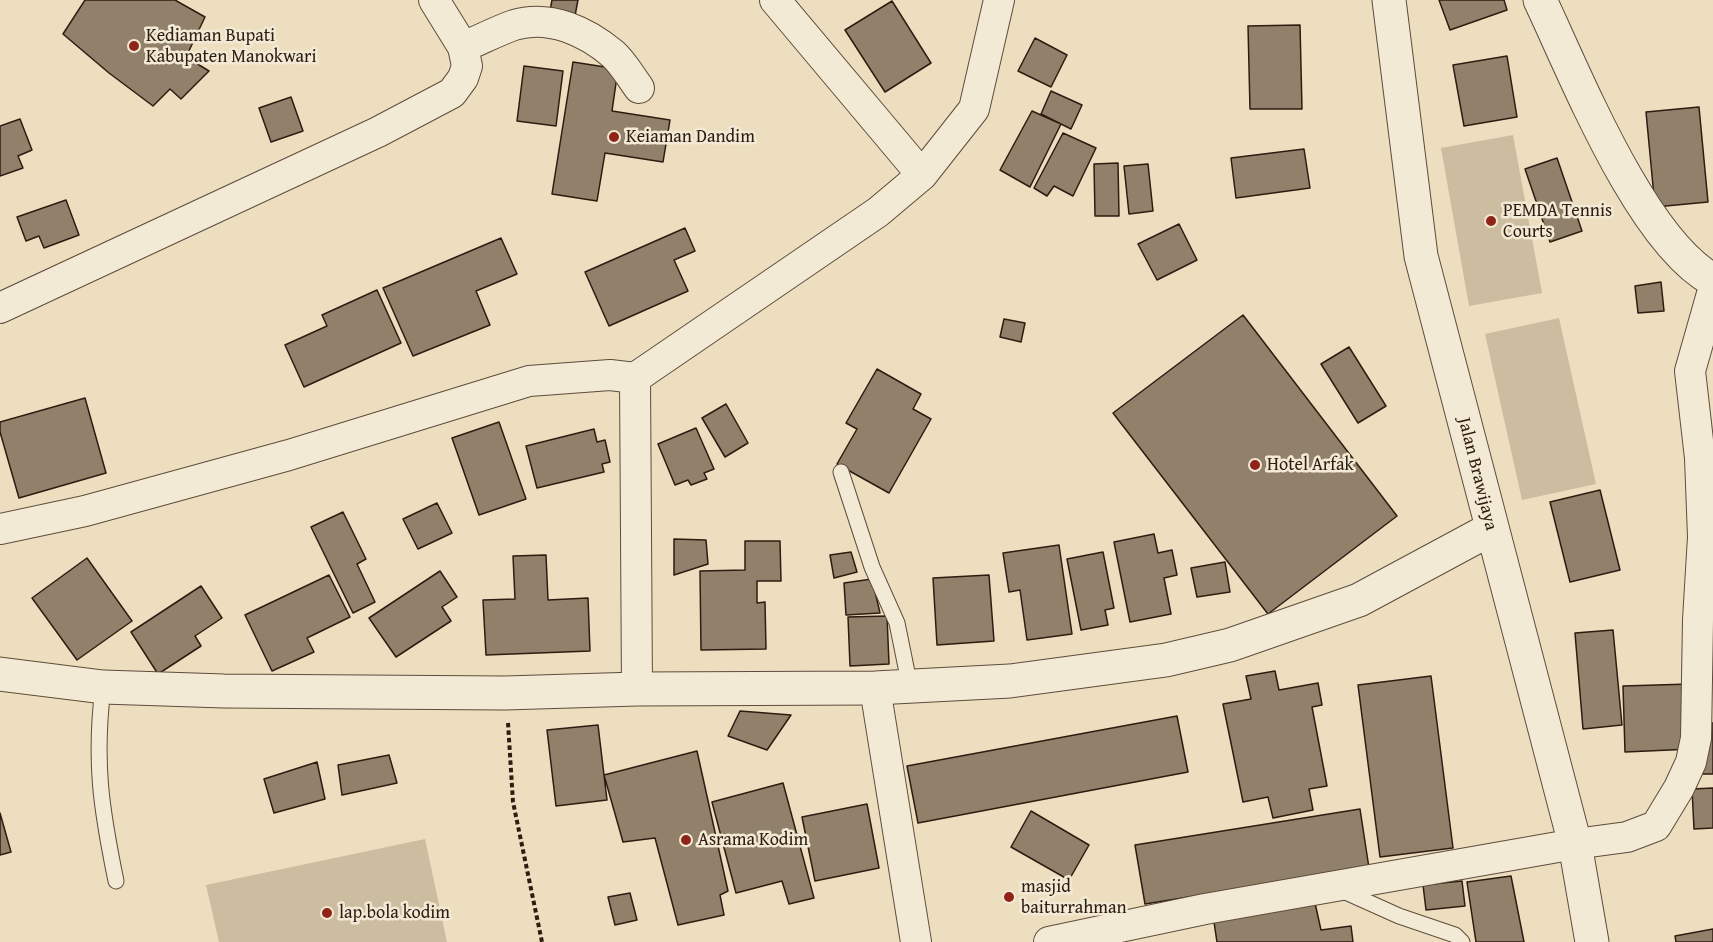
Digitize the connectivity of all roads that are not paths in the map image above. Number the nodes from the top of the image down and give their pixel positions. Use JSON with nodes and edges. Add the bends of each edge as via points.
{"nodes":[{"id":1,"x":434,"y":0,"type":"edge"},
{"id":2,"x":775,"y":0,"type":"edge"},
{"id":3,"x":999,"y":0,"type":"edge"},
{"id":4,"x":1389,"y":0,"type":"edge"},
{"id":5,"x":1540,"y":0,"type":"edge"},
{"id":6,"x":463,"y":47,"type":"junction"},
{"id":7,"x":639,"y":88,"type":"dead end"},
{"id":8,"x":922,"y":175,"type":"junction"},
{"id":9,"x":1713,"y":280,"type":"edge"},
{"id":10,"x":1713,"y":290,"type":"edge"},
{"id":11,"x":0,"y":308,"type":"edge"},
{"id":12,"x":635,"y":378,"type":"junction"},
{"id":13,"x":841,"y":472,"type":"dead end"},
{"id":14,"x":0,"y":529,"type":"edge"},
{"id":15,"x":1491,"y":529,"type":"junction"},
{"id":16,"x":0,"y":674,"type":"edge"},
{"id":17,"x":103,"y":687,"type":"junction"},
{"id":18,"x":910,"y":687,"type":"junction"},
{"id":19,"x":875,"y":688,"type":"junction"},
{"id":20,"x":637,"y":689,"type":"junction"},
{"id":21,"x":1575,"y":844,"type":"junction"},
{"id":22,"x":116,"y":881,"type":"dead end"},
{"id":23,"x":1336,"y":887,"type":"junction"},
{"id":24,"x":1126,"y":935,"type":"edge"},
{"id":25,"x":916,"y":942,"type":"edge"},
{"id":26,"x":1049,"y":942,"type":"edge"},
{"id":27,"x":1462,"y":942,"type":"edge"},
{"id":28,"x":1592,"y":942,"type":"edge"}],
"edges":[{"from":1,"to":6,"type":"street"},
{"from":2,"to":8,"type":"street"},
{"from":3,"to":8,"type":"street","via":[[974,108]]},
{"from":4,"to":15,"type":"street","name":"Jalan Brawijaya","via":[[1421,256]]},
{"from":5,"to":9,"type":"street","via":[[1604,136],[1639,199],[1689,265]]},
{"from":6,"to":7,"type":"street","via":[[516,24],[567,27],[615,56]]},
{"from":6,"to":11,"type":"street","via":[[467,66],[452,93],[378,132]]},
{"from":8,"to":12,"type":"street","via":[[893,201]]},
{"from":10,"to":21,"type":"street","via":[[1690,371],[1700,458],[1703,537],[1696,738],[1691,762],[1656,826],[1626,837]]},
{"from":12,"to":14,"type":"street","via":[[567,376],[529,381],[289,455],[85,511]]},
{"from":12,"to":20,"type":"street"},
{"from":13,"to":18,"type":"lane","via":[[872,567],[897,623]]},
{"from":15,"to":18,"type":"street","via":[[1359,600],[1207,651],[1010,681]]},
{"from":15,"to":21,"type":"street","name":"Jalan Brawijaya"},
{"from":16,"to":17,"type":"street"},
{"from":17,"to":20,"type":"street","via":[[506,693]]},
{"from":17,"to":22,"type":"lane","via":[[98,779]]},
{"from":18,"to":19,"type":"street"},
{"from":19,"to":20,"type":"street"},
{"from":19,"to":25,"type":"street"},
{"from":21,"to":23,"type":"street"},
{"from":21,"to":28,"type":"street","name":"Jalan Brawijaya"},
{"from":23,"to":24,"type":"street","via":[[1206,909]]},
{"from":23,"to":27,"type":"lane","via":[[1455,935]]},
{"from":24,"to":26,"type":"street"}]}
